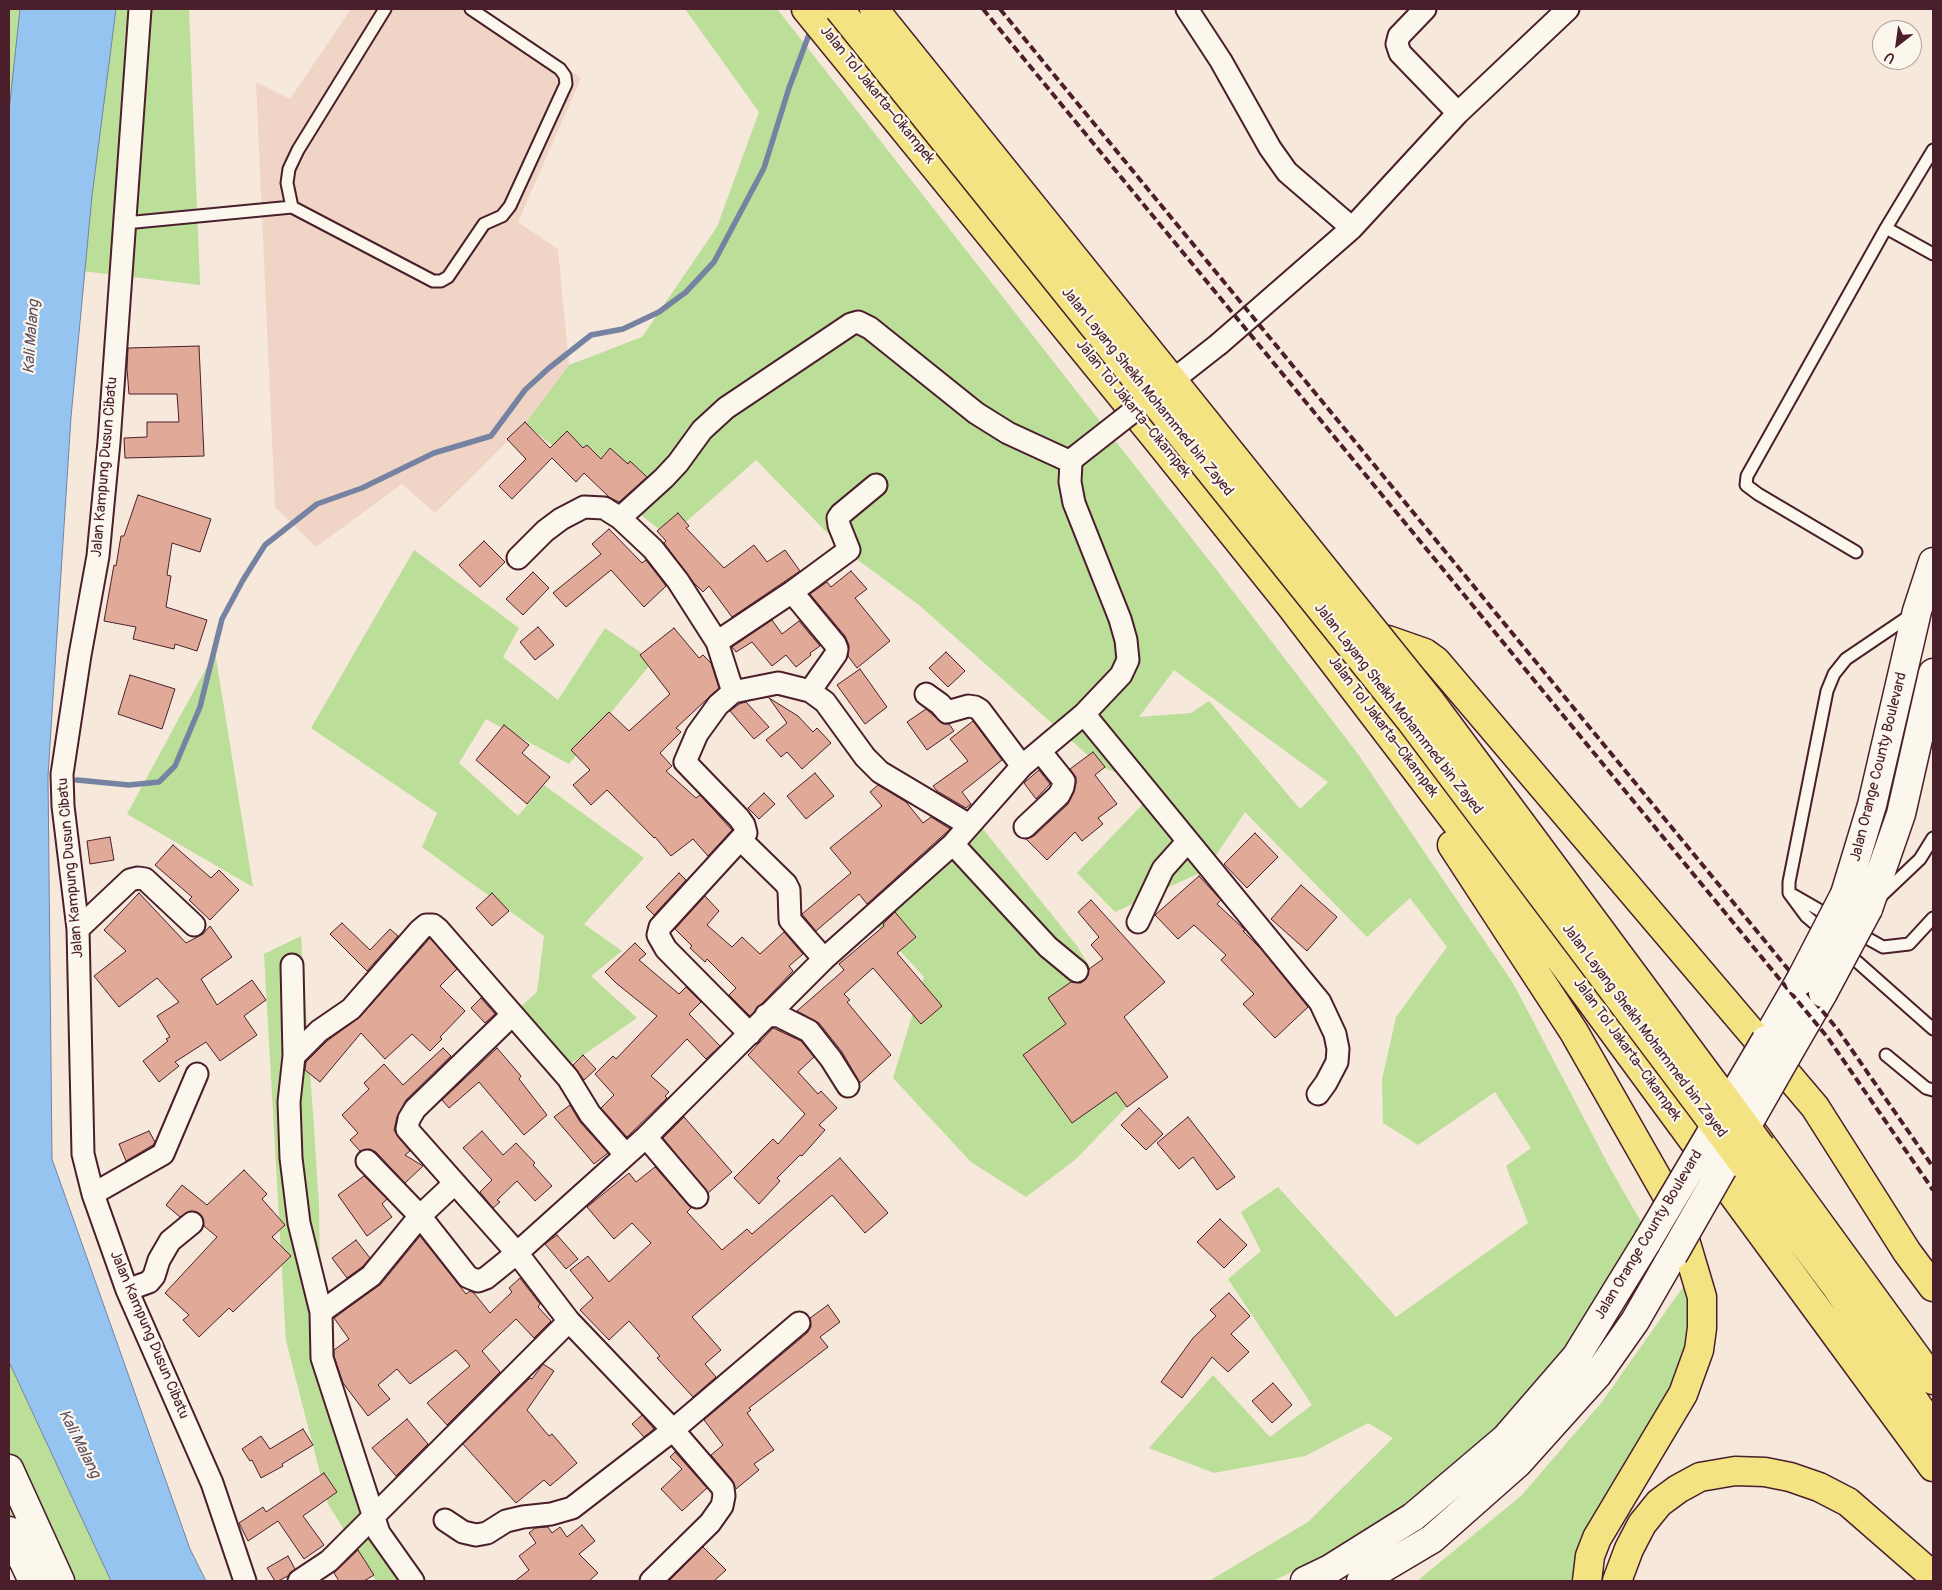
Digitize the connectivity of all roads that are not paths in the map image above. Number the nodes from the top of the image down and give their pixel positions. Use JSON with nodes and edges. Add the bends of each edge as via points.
{"nodes":[{"id":1,"x":140,"y":9,"type":"edge"},
{"id":2,"x":385,"y":9,"type":"edge"},
{"id":3,"x":471,"y":9,"type":"edge"},
{"id":4,"x":874,"y":9,"type":"edge"},
{"id":5,"x":880,"y":9,"type":"edge"},
{"id":6,"x":1187,"y":9,"type":"edge"},
{"id":7,"x":1425,"y":9,"type":"edge"},
{"id":8,"x":1568,"y":9,"type":"edge"},
{"id":9,"x":818,"y":14,"type":"edge"},
{"id":10,"x":1458,"y":113,"type":"junction"},
{"id":11,"x":1933,"y":150,"type":"edge"},
{"id":12,"x":292,"y":207,"type":"junction"},
{"id":13,"x":126,"y":223,"type":"junction"},
{"id":14,"x":1352,"y":228,"type":"junction"},
{"id":15,"x":1886,"y":228,"type":"junction"},
{"id":16,"x":1933,"y":254,"type":"edge"},
{"id":17,"x":1073,"y":460,"type":"junction"},
{"id":18,"x":876,"y":485,"type":"dead end"},
{"id":19,"x":620,"y":518,"type":"junction"},
{"id":20,"x":1856,"y":552,"type":"dead end"},
{"id":21,"x":518,"y":558,"type":"dead end"},
{"id":22,"x":1933,"y":562,"type":"edge"},
{"id":23,"x":792,"y":592,"type":"junction"},
{"id":24,"x":1290,"y":605,"type":"junction"},
{"id":25,"x":1918,"y":611,"type":"junction"},
{"id":26,"x":1388,"y":640,"type":"junction"},
{"id":27,"x":717,"y":642,"type":"junction"},
{"id":28,"x":1933,"y":673,"type":"edge"},
{"id":29,"x":810,"y":691,"type":"junction"},
{"id":30,"x":733,"y":692,"type":"junction"},
{"id":31,"x":926,"y":694,"type":"dead end"},
{"id":32,"x":1084,"y":714,"type":"junction"},
{"id":33,"x":1040,"y":751,"type":"junction"},
{"id":34,"x":1022,"y":766,"type":"junction"},
{"id":35,"x":969,"y":825,"type":"junction"},
{"id":36,"x":1025,"y":826,"type":"dead end"},
{"id":37,"x":1933,"y":838,"type":"edge"},
{"id":38,"x":741,"y":840,"type":"junction"},
{"id":39,"x":1188,"y":841,"type":"junction"},
{"id":40,"x":953,"y":844,"type":"junction"},
{"id":41,"x":1789,"y":893,"type":"junction"},
{"id":42,"x":1868,"y":908,"type":"junction"},
{"id":43,"x":1933,"y":918,"type":"edge"},
{"id":44,"x":1138,"y":922,"type":"dead end"},
{"id":45,"x":194,"y":925,"type":"dead end"},
{"id":46,"x":78,"y":929,"type":"junction"},
{"id":47,"x":824,"y":960,"type":"junction"},
{"id":48,"x":292,"y":965,"type":"dead end"},
{"id":49,"x":1077,"y":971,"type":"dead end"},
{"id":50,"x":1812,"y":987,"type":"junction"},
{"id":51,"x":512,"y":1015,"type":"junction"},
{"id":52,"x":766,"y":1015,"type":"junction"},
{"id":53,"x":1933,"y":1029,"type":"edge"},
{"id":54,"x":750,"y":1034,"type":"junction"},
{"id":55,"x":1776,"y":1049,"type":"junction"},
{"id":56,"x":1886,"y":1055,"type":"dead end"},
{"id":57,"x":294,"y":1056,"type":"junction"},
{"id":58,"x":197,"y":1074,"type":"dead end"},
{"id":59,"x":848,"y":1086,"type":"dead end"},
{"id":60,"x":1933,"y":1090,"type":"edge"},
{"id":61,"x":1318,"y":1094,"type":"dead end"},
{"id":62,"x":646,"y":1137,"type":"junction"},
{"id":63,"x":626,"y":1154,"type":"junction"},
{"id":64,"x":367,"y":1161,"type":"dead end"},
{"id":65,"x":454,"y":1184,"type":"junction"},
{"id":66,"x":93,"y":1194,"type":"junction"},
{"id":67,"x":697,"y":1197,"type":"dead end"},
{"id":68,"x":420,"y":1216,"type":"junction"},
{"id":69,"x":192,"y":1223,"type":"dead end"},
{"id":70,"x":517,"y":1253,"type":"junction"},
{"id":71,"x":1933,"y":1287,"type":"edge"},
{"id":72,"x":127,"y":1290,"type":"junction"},
{"id":73,"x":321,"y":1312,"type":"junction"},
{"id":74,"x":569,"y":1321,"type":"junction"},
{"id":75,"x":799,"y":1323,"type":"dead end"},
{"id":76,"x":1933,"y":1380,"type":"edge"},
{"id":77,"x":1933,"y":1387,"type":"edge"},
{"id":78,"x":1933,"y":1428,"type":"edge"},
{"id":79,"x":672,"y":1430,"type":"junction"},
{"id":80,"x":1933,"y":1467,"type":"edge"},
{"id":81,"x":9,"y":1469,"type":"edge"},
{"id":82,"x":374,"y":1514,"type":"junction"},
{"id":83,"x":445,"y":1520,"type":"dead end"},
{"id":84,"x":9,"y":1531,"type":"edge"},
{"id":85,"x":26,"y":1575,"type":"edge"},
{"id":86,"x":1933,"y":1576,"type":"edge"},
{"id":87,"x":60,"y":1581,"type":"edge"},
{"id":88,"x":246,"y":1581,"type":"edge"},
{"id":89,"x":299,"y":1581,"type":"edge"},
{"id":90,"x":413,"y":1581,"type":"edge"},
{"id":91,"x":651,"y":1581,"type":"edge"},
{"id":92,"x":1305,"y":1581,"type":"edge"},
{"id":93,"x":1362,"y":1581,"type":"edge"},
{"id":94,"x":1587,"y":1581,"type":"edge"},
{"id":95,"x":1618,"y":1581,"type":"edge"}],
"edges":[{"from":1,"to":13,"type":"street","name":"Jalan Kampung Dusun Cibatu"},
{"from":2,"to":12,"type":"lane","via":[[295,156],[287,183]]},
{"from":3,"to":12,"type":"lane","via":[[560,69],[566,84],[510,206],[502,216],[484,224],[448,277],[441,282],[433,281]]},
{"from":4,"to":77,"type":"highway","name":"Jalan Layang Sheikh Mohammed bin Zayed","bridge":true,"via":[[1431,702],[1855,1274]]},
{"from":5,"to":26,"type":"highway"},
{"from":6,"to":14,"type":"street","via":[[1270,148],[1288,172]]},
{"from":7,"to":10,"type":"street","via":[[1399,36],[1397,44],[1400,53]]},
{"from":8,"to":10,"type":"street"},
{"from":9,"to":24,"type":"highway","name":"Jalan Tol Jakarta–Cikampek"},
{"from":9,"to":78,"type":"highway","name":"Jalan Layang Sheikh Mohammed bin Zayed","bridge":true,"via":[[1411,721],[1835,1285]]},
{"from":10,"to":14,"type":"street"},
{"from":11,"to":15,"type":"lane"},
{"from":12,"to":13,"type":"lane"},
{"from":13,"to":46,"type":"street","name":"Jalan Kampung Dusun Cibatu","via":[[98,556],[62,774]]},
{"from":14,"to":17,"type":"street","bridge":true,"via":[[1219,344]]},
{"from":15,"to":16,"type":"lane"},
{"from":15,"to":20,"type":"lane","via":[[1747,476],[1746,485]]},
{"from":17,"to":19,"type":"street","via":[[1008,433],[976,413],[870,328],[858,322],[726,408],[702,430],[664,478]]},
{"from":17,"to":32,"type":"street","via":[[1070,482],[1074,503],[1120,619],[1128,660],[1120,675]]},
{"from":18,"to":23,"type":"street","via":[[838,518],[849,550]]},
{"from":19,"to":21,"type":"street","via":[[604,508],[579,509],[545,531]]},
{"from":19,"to":27,"type":"street","via":[[668,568]]},
{"from":22,"to":25,"type":"main road","name":"Jalan Orange County Boulevard"},
{"from":23,"to":27,"type":"street"},
{"from":23,"to":29,"type":"street","via":[[837,649]]},
{"from":24,"to":80,"type":"highway","name":"Jalan Tol Jakarta–Cikampek","via":[[1546,940]]},
{"from":24,"to":94,"type":"highway","via":[[1491,902],[1574,1032],[1680,1222],[1702,1297],[1699,1350],[1683,1394],[1597,1538],[1590,1556]]},
{"from":25,"to":41,"type":"lane","via":[[1846,659],[1834,674],[1825,701]]},
{"from":25,"to":50,"type":"main road","name":"Jalan Orange County Boulevard","bridge":true,"via":[[1872,805]]},
{"from":26,"to":71,"type":"highway","via":[[1425,653],[1436,661],[1815,1107],[1907,1252]]},
{"from":26,"to":76,"type":"highway","via":[[1568,878]]},
{"from":27,"to":30,"type":"street"},
{"from":28,"to":42,"type":"main road","name":"Jalan Orange County Boulevard","via":[[1901,814]]},
{"from":29,"to":30,"type":"street","via":[[778,682]]},
{"from":29,"to":35,"type":"street","via":[[825,702],[865,757],[880,772]]},
{"from":30,"to":38,"type":"street","via":[[710,715],[697,734],[685,762],[744,825],[746,833]]},
{"from":31,"to":34,"type":"street","via":[[947,712],[968,706],[980,710]]},
{"from":32,"to":33,"type":"street"},
{"from":32,"to":39,"type":"street"},
{"from":33,"to":34,"type":"street"},
{"from":33,"to":36,"type":"street","via":[[1064,781],[1063,787],[1059,795]]},
{"from":34,"to":35,"type":"street"},
{"from":35,"to":40,"type":"street"},
{"from":37,"to":42,"type":"lane","via":[[1920,858]]},
{"from":38,"to":47,"type":"street","via":[[786,884],[790,920]]},
{"from":38,"to":54,"type":"street","via":[[660,927],[658,935],[666,949]]},
{"from":39,"to":44,"type":"street","via":[[1163,869]]},
{"from":39,"to":61,"type":"street","via":[[1320,1002],[1335,1034],[1338,1049],[1337,1062]]},
{"from":40,"to":47,"type":"street"},
{"from":40,"to":49,"type":"street","via":[[1048,947]]},
{"from":41,"to":43,"type":"lane","via":[[1882,947],[1909,944]]},
{"from":41,"to":53,"type":"lane","via":[[1806,916]]},
{"from":42,"to":50,"type":"main road","name":"Jalan Orange County Boulevard","bridge":true},
{"from":45,"to":46,"type":"street","via":[[145,880],[138,878],[130,880]]},
{"from":46,"to":66,"type":"street","name":"Jalan Kampung Dusun Cibatu","via":[[83,1154]]},
{"from":47,"to":52,"type":"street"},
{"from":48,"to":57,"type":"street"},
{"from":50,"to":55,"type":"main road","name":"Jalan Orange County Boulevard"},
{"from":51,"to":57,"type":"street","via":[[438,929],[426,925],[351,1009],[318,1032]]},
{"from":51,"to":63,"type":"street","via":[[568,1078],[590,1114]]},
{"from":51,"to":65,"type":"street","via":[[409,1119],[407,1129]]},
{"from":52,"to":54,"type":"street"},
{"from":52,"to":59,"type":"street","via":[[779,1016],[810,1031]]},
{"from":54,"to":62,"type":"street"},
{"from":55,"to":92,"type":"main road","name":"Jalan Orange County Boulevard","bridge":true,"via":[[1648,1240],[1576,1357],[1506,1438],[1413,1517]]},
{"from":55,"to":93,"type":"main road","name":"Jalan Orange County Boulevard","bridge":true,"via":[[1673,1255],[1635,1321],[1597,1375],[1518,1463],[1432,1539]]},
{"from":56,"to":60,"type":"lane","via":[[1926,1088]]},
{"from":57,"to":73,"type":"street","via":[[289,1102],[291,1158],[299,1223]]},
{"from":58,"to":66,"type":"street","via":[[163,1154]]},
{"from":62,"to":63,"type":"street"},
{"from":62,"to":67,"type":"street"},
{"from":63,"to":70,"type":"street"},
{"from":64,"to":68,"type":"street"},
{"from":65,"to":68,"type":"street"},
{"from":65,"to":70,"type":"street"},
{"from":66,"to":72,"type":"street","name":"Jalan Kampung Dusun Cibatu"},
{"from":68,"to":70,"type":"street","via":[[468,1277],[478,1281]]},
{"from":68,"to":73,"type":"street","via":[[371,1276]]},
{"from":69,"to":72,"type":"street","via":[[170,1241],[149,1282]]},
{"from":70,"to":74,"type":"street"},
{"from":72,"to":88,"type":"street","name":"Jalan Kampung Dusun Cibatu","via":[[212,1483]]},
{"from":73,"to":82,"type":"street","via":[[322,1358]]},
{"from":74,"to":79,"type":"street"},
{"from":74,"to":82,"type":"street"},
{"from":75,"to":79,"type":"street"},
{"from":79,"to":83,"type":"street","via":[[572,1508],[506,1521],[487,1533],[476,1535],[463,1532]]},
{"from":79,"to":91,"type":"street","via":[[723,1488],[724,1496],[722,1506],[710,1523]]},
{"from":81,"to":87,"type":"main road"},
{"from":82,"to":89,"type":"street","via":[[329,1561]]},
{"from":82,"to":90,"type":"street","via":[[379,1533]]},
{"from":84,"to":85,"type":"main road"},
{"from":86,"to":95,"type":"highway","via":[[1848,1502],[1790,1477],[1735,1471],[1700,1477],[1659,1503],[1642,1524]]}]}
